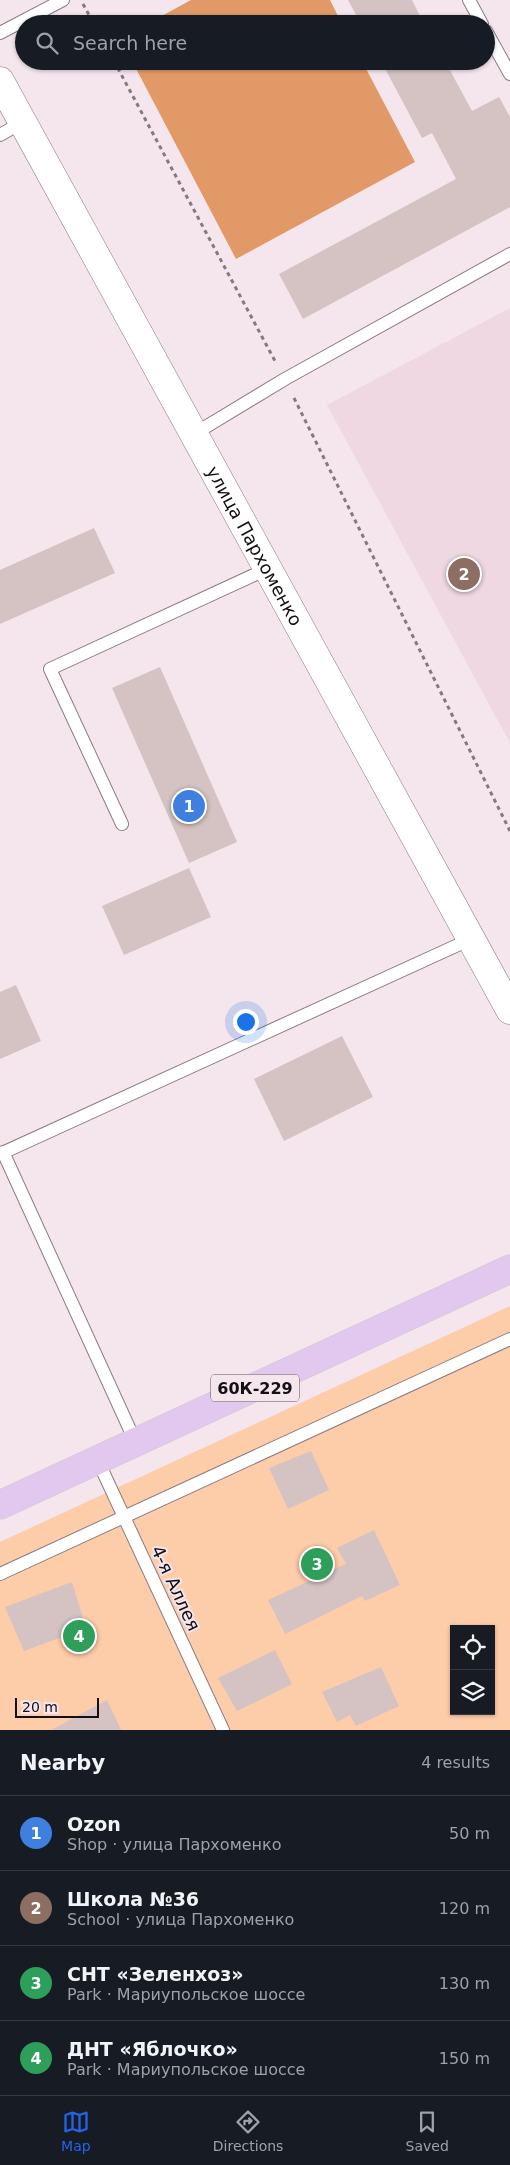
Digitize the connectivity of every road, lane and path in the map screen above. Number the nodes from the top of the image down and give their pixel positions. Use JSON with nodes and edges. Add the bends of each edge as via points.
{"nodes":[{"id":1,"x":63,"y":0,"type":"edge"},
{"id":2,"x":81,"y":0,"type":"edge"},
{"id":3,"x":469,"y":0,"type":"edge"},
{"id":4,"x":35,"y":15,"type":"edge"},
{"id":5,"x":89,"y":15,"type":"edge"},
{"id":6,"x":477,"y":15,"type":"edge"},
{"id":7,"x":15,"y":26,"type":"edge"},
{"id":8,"x":0,"y":34,"type":"edge"},
{"id":9,"x":495,"y":47,"type":"edge"},
{"id":10,"x":119,"y":70,"type":"edge"},
{"id":11,"x":510,"y":74,"type":"edge"},
{"id":12,"x":0,"y":81,"type":"edge"},
{"id":13,"x":11,"y":129,"type":"edge"},
{"id":14,"x":510,"y":254,"type":"edge"},
{"id":15,"x":285,"y":380,"type":"junction"},
{"id":16,"x":194,"y":434,"type":"junction"},
{"id":17,"x":267,"y":568,"type":"junction"},
{"id":18,"x":122,"y":824,"type":"dead end"},
{"id":19,"x":510,"y":831,"type":"edge"},
{"id":20,"x":470,"y":939,"type":"junction"},
{"id":21,"x":510,"y":1010,"type":"edge"},
{"id":22,"x":1,"y":1153,"type":"edge"},
{"id":23,"x":510,"y":1269,"type":"edge"},
{"id":24,"x":510,"y":1339,"type":"edge"},
{"id":25,"x":136,"y":1443,"type":"junction"},
{"id":26,"x":98,"y":1461,"type":"junction"},
{"id":27,"x":0,"y":1505,"type":"edge"},
{"id":28,"x":124,"y":1518,"type":"junction"},
{"id":29,"x":0,"y":1574,"type":"edge"},
{"id":30,"x":223,"y":1730,"type":"edge"}],
"edges":[{"from":1,"to":4,"type":"lane"},
{"from":2,"to":5,"type":"path"},
{"from":3,"to":6,"type":"lane"},
{"from":7,"to":8,"type":"lane"},
{"from":9,"to":11,"type":"lane"},
{"from":10,"to":15,"type":"path"},
{"from":12,"to":13,"type":"street","name":"улица Пархоменко"},
{"from":13,"to":16,"type":"street","name":"улица Пархоменко"},
{"from":14,"to":15,"type":"lane"},
{"from":15,"to":16,"type":"lane"},
{"from":15,"to":19,"type":"path"},
{"from":16,"to":17,"type":"street","name":"улица Пархоменко"},
{"from":17,"to":18,"type":"lane","via":[[50,670]]},
{"from":17,"to":20,"type":"street","name":"улица Пархоменко"},
{"from":20,"to":21,"type":"street","name":"улица Пархоменко"},
{"from":20,"to":22,"type":"lane"},
{"from":22,"to":25,"type":"lane"},
{"from":23,"to":25,"type":"main road","number":"60К-229"},
{"from":24,"to":28,"type":"lane"},
{"from":25,"to":26,"type":"main road","number":"60К-229"},
{"from":26,"to":27,"type":"main road","number":"60К-229"},
{"from":26,"to":28,"type":"lane","name":"4-я Аллея"},
{"from":28,"to":29,"type":"lane"},
{"from":28,"to":30,"type":"lane","name":"4-я Аллея"}]}
